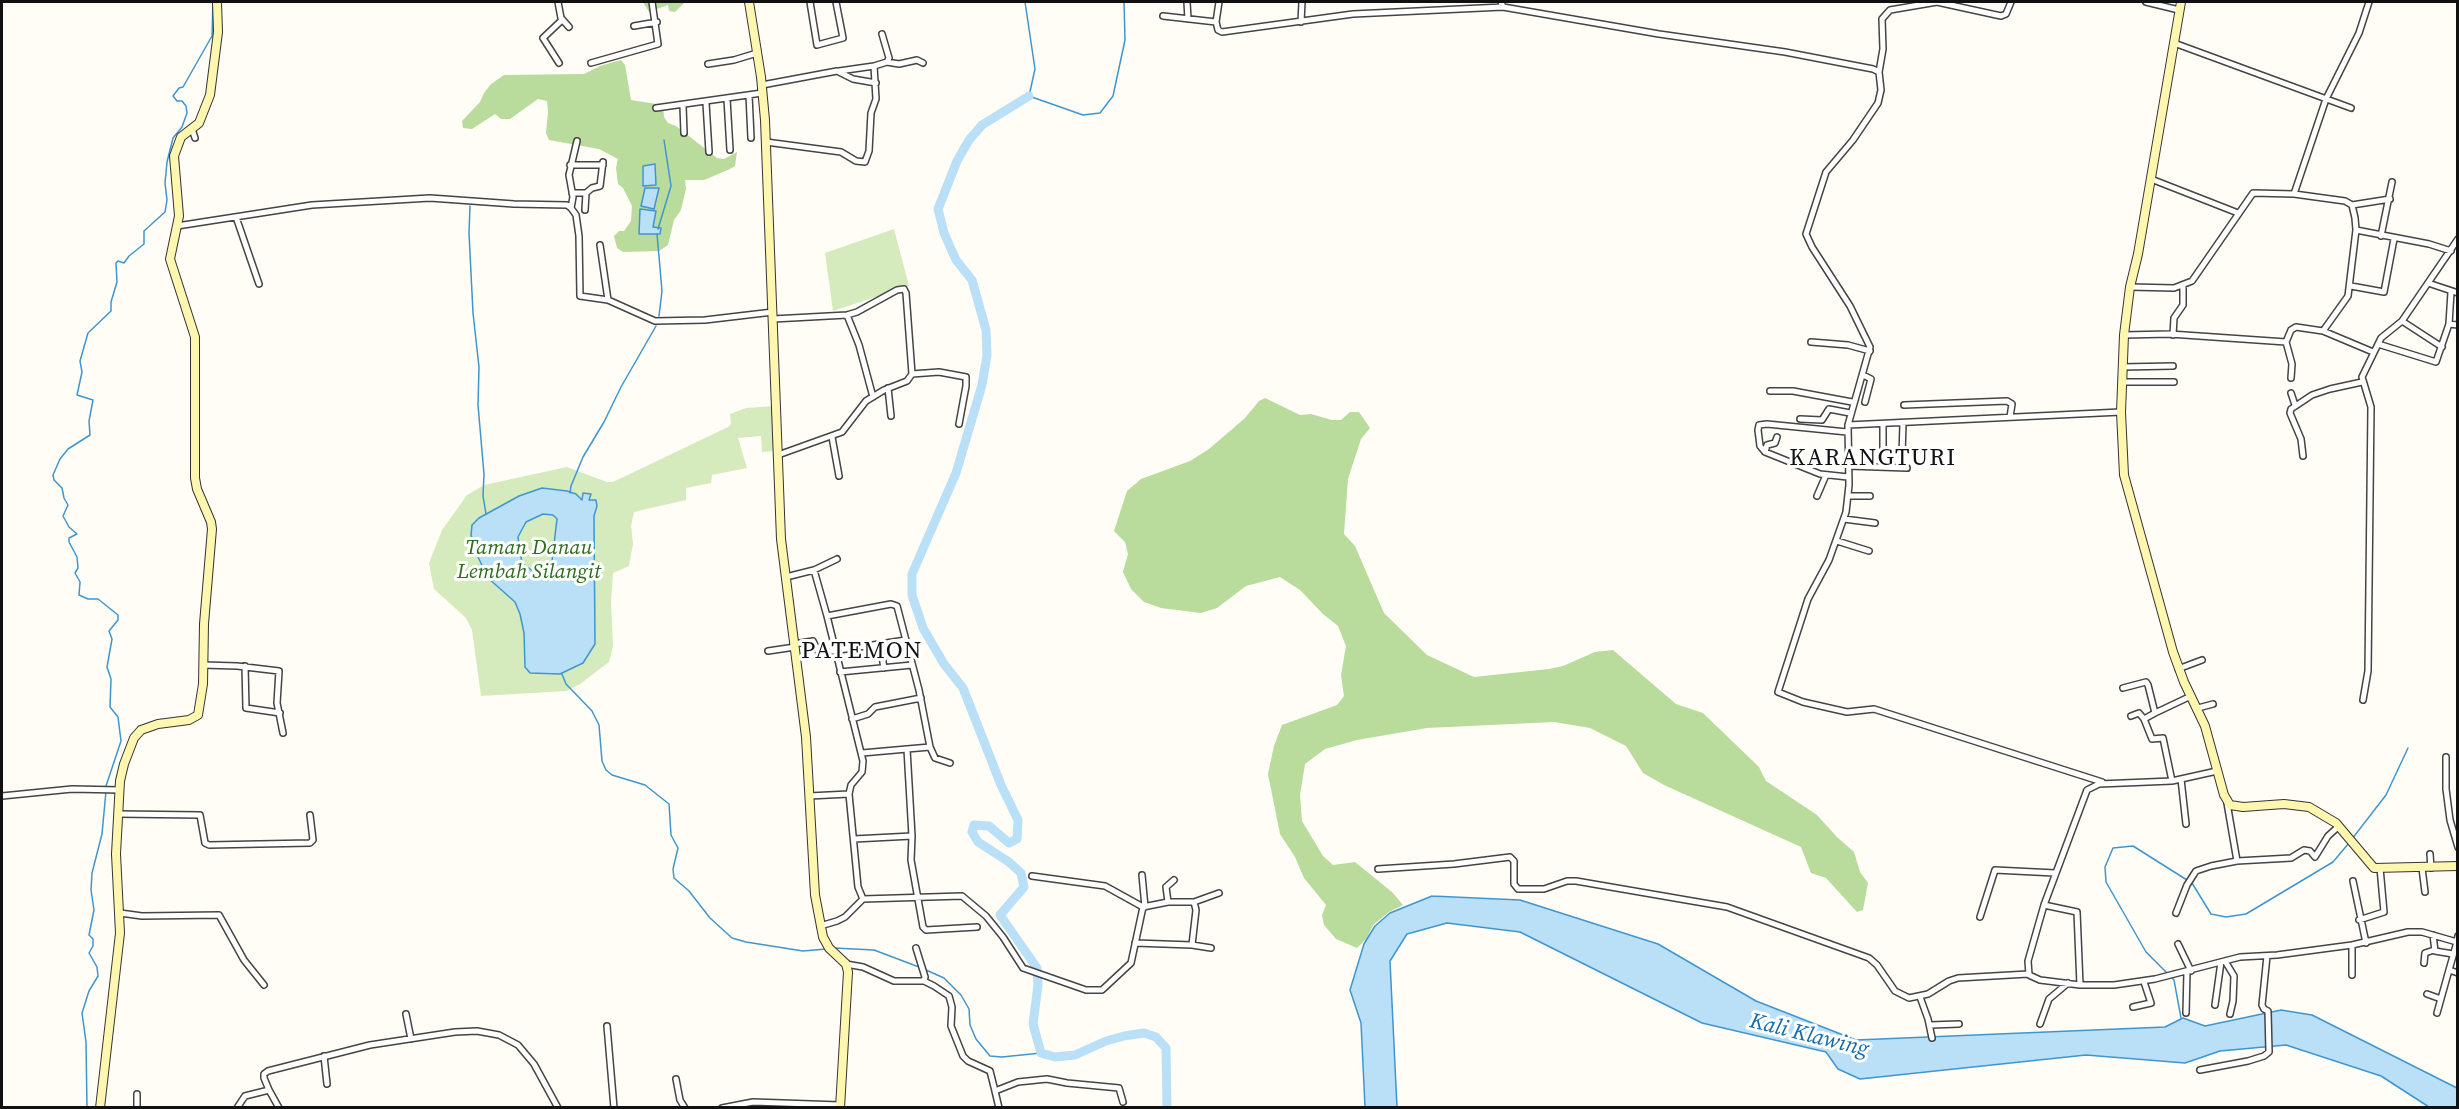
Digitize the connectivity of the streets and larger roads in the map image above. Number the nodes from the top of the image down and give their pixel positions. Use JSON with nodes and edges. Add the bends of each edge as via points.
{"nodes":[{"id":1,"x":217,"y":2,"type":"edge"},
{"id":2,"x":558,"y":2,"type":"edge"},
{"id":3,"x":652,"y":2,"type":"edge"},
{"id":4,"x":749,"y":2,"type":"edge"},
{"id":5,"x":810,"y":2,"type":"edge"},
{"id":6,"x":836,"y":2,"type":"edge"},
{"id":7,"x":1187,"y":2,"type":"edge"},
{"id":8,"x":1219,"y":2,"type":"edge"},
{"id":9,"x":1302,"y":2,"type":"edge"},
{"id":10,"x":1407,"y":2,"type":"edge"},
{"id":11,"x":2011,"y":2,"type":"edge"},
{"id":12,"x":2145,"y":2,"type":"edge"},
{"id":13,"x":2369,"y":2,"type":"edge"},
{"id":14,"x":1502,"y":4,"type":"edge"},
{"id":15,"x":2180,"y":6,"type":"edge"},
{"id":16,"x":1406,"y":11,"type":"junction"},
{"id":17,"x":1163,"y":16,"type":"dead end"},
{"id":18,"x":1188,"y":19,"type":"junction"},
{"id":19,"x":562,"y":20,"type":"junction"},
{"id":20,"x":1300,"y":21,"type":"junction"},
{"id":21,"x":657,"y":22,"type":"junction"},
{"id":22,"x":1216,"y":22,"type":"junction"},
{"id":23,"x":634,"y":26,"type":"dead end"},
{"id":24,"x":569,"y":27,"type":"dead end"},
{"id":25,"x":882,"y":34,"type":"dead end"},
{"id":26,"x":2174,"y":43,"type":"junction"},
{"id":27,"x":758,"y":53,"type":"junction"},
{"id":28,"x":887,"y":62,"type":"junction"},
{"id":29,"x":559,"y":63,"type":"dead end"},
{"id":30,"x":591,"y":63,"type":"dead end"},
{"id":31,"x":923,"y":63,"type":"dead end"},
{"id":32,"x":708,"y":64,"type":"dead end"},
{"id":33,"x":874,"y":66,"type":"junction"},
{"id":34,"x":837,"y":71,"type":"junction"},
{"id":35,"x":1879,"y":72,"type":"junction"},
{"id":36,"x":876,"y":83,"type":"junction"},
{"id":37,"x":762,"y":89,"type":"junction"},
{"id":38,"x":748,"y":95,"type":"junction"},
{"id":39,"x":727,"y":99,"type":"junction"},
{"id":40,"x":2326,"y":99,"type":"junction"},
{"id":41,"x":706,"y":102,"type":"junction"},
{"id":42,"x":683,"y":106,"type":"junction"},
{"id":43,"x":656,"y":108,"type":"dead end"},
{"id":44,"x":2351,"y":108,"type":"dead end"},
{"id":45,"x":684,"y":133,"type":"dead end"},
{"id":46,"x":751,"y":138,"type":"dead end"},
{"id":47,"x":577,"y":141,"type":"dead end"},
{"id":48,"x":766,"y":142,"type":"junction"},
{"id":49,"x":730,"y":150,"type":"dead end"},
{"id":50,"x":709,"y":152,"type":"dead end"},
{"id":51,"x":570,"y":165,"type":"junction"},
{"id":52,"x":2151,"y":179,"type":"junction"},
{"id":53,"x":2392,"y":182,"type":"dead end"},
{"id":54,"x":572,"y":193,"type":"junction"},
{"id":55,"x":586,"y":193,"type":"junction"},
{"id":56,"x":2294,"y":194,"type":"junction"},
{"id":57,"x":2390,"y":199,"type":"junction"},
{"id":58,"x":2352,"y":205,"type":"junction"},
{"id":59,"x":571,"y":207,"type":"junction"},
{"id":60,"x":585,"y":210,"type":"dead end"},
{"id":61,"x":2238,"y":213,"type":"junction"},
{"id":62,"x":236,"y":217,"type":"junction"},
{"id":63,"x":177,"y":226,"type":"junction"},
{"id":64,"x":2356,"y":230,"type":"junction"},
{"id":65,"x":2381,"y":236,"type":"junction"},
{"id":66,"x":2394,"y":239,"type":"junction"},
{"id":67,"x":2457,"y":239,"type":"edge"},
{"id":68,"x":600,"y":246,"type":"dead end"},
{"id":69,"x":2451,"y":251,"type":"junction"},
{"id":70,"x":2428,"y":283,"type":"junction"},
{"id":71,"x":259,"y":284,"type":"dead end"},
{"id":72,"x":2183,"y":286,"type":"junction"},
{"id":73,"x":2350,"y":286,"type":"junction"},
{"id":74,"x":2130,"y":287,"type":"junction"},
{"id":75,"x":2454,"y":292,"type":"edge"},
{"id":76,"x":608,"y":300,"type":"junction"},
{"id":77,"x":773,"y":315,"type":"junction"},
{"id":78,"x":847,"y":315,"type":"junction"},
{"id":79,"x":2402,"y":321,"type":"junction"},
{"id":80,"x":2449,"y":324,"type":"junction"},
{"id":81,"x":2457,"y":325,"type":"edge"},
{"id":82,"x":2323,"y":331,"type":"junction"},
{"id":83,"x":2124,"y":335,"type":"junction"},
{"id":84,"x":2173,"y":335,"type":"junction"},
{"id":85,"x":1811,"y":342,"type":"dead end"},
{"id":86,"x":2286,"y":342,"type":"junction"},
{"id":87,"x":2378,"y":344,"type":"junction"},
{"id":88,"x":2442,"y":347,"type":"junction"},
{"id":89,"x":1870,"y":351,"type":"junction"},
{"id":90,"x":2373,"y":351,"type":"junction"},
{"id":91,"x":2173,"y":366,"type":"dead end"},
{"id":92,"x":2122,"y":368,"type":"junction"},
{"id":93,"x":912,"y":374,"type":"junction"},
{"id":94,"x":1863,"y":375,"type":"junction"},
{"id":95,"x":2291,"y":378,"type":"dead end"},
{"id":96,"x":2122,"y":382,"type":"junction"},
{"id":97,"x":2174,"y":382,"type":"dead end"},
{"id":98,"x":2362,"y":382,"type":"junction"},
{"id":99,"x":888,"y":388,"type":"junction"},
{"id":100,"x":1770,"y":391,"type":"dead end"},
{"id":101,"x":2291,"y":393,"type":"dead end"},
{"id":102,"x":873,"y":397,"type":"junction"},
{"id":103,"x":1852,"y":402,"type":"junction"},
{"id":104,"x":1865,"y":402,"type":"dead end"},
{"id":105,"x":1904,"y":405,"type":"dead end"},
{"id":106,"x":2295,"y":405,"type":"junction"},
{"id":107,"x":2121,"y":412,"type":"junction"},
{"id":108,"x":1850,"y":413,"type":"junction"},
{"id":109,"x":891,"y":416,"type":"dead end"},
{"id":110,"x":2010,"y":417,"type":"junction"},
{"id":111,"x":1800,"y":419,"type":"dead end"},
{"id":112,"x":1902,"y":423,"type":"junction"},
{"id":113,"x":959,"y":424,"type":"dead end"},
{"id":114,"x":1883,"y":424,"type":"junction"},
{"id":115,"x":1847,"y":428,"type":"junction"},
{"id":116,"x":832,"y":437,"type":"junction"},
{"id":117,"x":1777,"y":437,"type":"dead end"},
{"id":118,"x":1883,"y":448,"type":"dead end"},
{"id":119,"x":1765,"y":452,"type":"junction"},
{"id":120,"x":778,"y":454,"type":"junction"},
{"id":121,"x":1902,"y":456,"type":"dead end"},
{"id":122,"x":2303,"y":456,"type":"dead end"},
{"id":123,"x":1848,"y":466,"type":"junction"},
{"id":124,"x":1907,"y":468,"type":"dead end"},
{"id":125,"x":1826,"y":475,"type":"junction"},
{"id":126,"x":839,"y":476,"type":"dead end"},
{"id":127,"x":1848,"y":477,"type":"junction"},
{"id":128,"x":1817,"y":496,"type":"dead end"},
{"id":129,"x":1848,"y":496,"type":"junction"},
{"id":130,"x":1870,"y":496,"type":"dead end"},
{"id":131,"x":1844,"y":519,"type":"junction"},
{"id":132,"x":1875,"y":524,"type":"dead end"},
{"id":133,"x":1837,"y":540,"type":"junction"},
{"id":134,"x":1869,"y":551,"type":"dead end"},
{"id":135,"x":837,"y":559,"type":"dead end"},
{"id":136,"x":813,"y":570,"type":"junction"},
{"id":137,"x":786,"y":576,"type":"junction"},
{"id":138,"x":827,"y":616,"type":"junction"},
{"id":139,"x":906,"y":640,"type":"junction"},
{"id":140,"x":880,"y":645,"type":"junction"},
{"id":141,"x":794,"y":646,"type":"junction"},
{"id":142,"x":768,"y":651,"type":"dead end"},
{"id":143,"x":834,"y":651,"type":"junction"},
{"id":144,"x":2202,"y":660,"type":"dead end"},
{"id":145,"x":912,"y":664,"type":"junction"},
{"id":146,"x":203,"y":665,"type":"junction"},
{"id":147,"x":245,"y":666,"type":"junction"},
{"id":148,"x":884,"y":668,"type":"junction"},
{"id":149,"x":2178,"y":669,"type":"junction"},
{"id":150,"x":840,"y":672,"type":"junction"},
{"id":151,"x":2123,"y":688,"type":"dead end"},
{"id":152,"x":2191,"y":696,"type":"junction"},
{"id":153,"x":921,"y":698,"type":"junction"},
{"id":154,"x":2363,"y":700,"type":"dead end"},
{"id":155,"x":2213,"y":704,"type":"dead end"},
{"id":156,"x":2198,"y":708,"type":"junction"},
{"id":157,"x":280,"y":713,"type":"junction"},
{"id":158,"x":2155,"y":713,"type":"junction"},
{"id":159,"x":2131,"y":716,"type":"dead end"},
{"id":160,"x":852,"y":719,"type":"junction"},
{"id":161,"x":2144,"y":719,"type":"junction"},
{"id":162,"x":283,"y":733,"type":"dead end"},
{"id":163,"x":930,"y":747,"type":"junction"},
{"id":164,"x":907,"y":749,"type":"junction"},
{"id":165,"x":862,"y":753,"type":"junction"},
{"id":166,"x":2446,"y":757,"type":"dead end"},
{"id":167,"x":950,"y":763,"type":"dead end"},
{"id":168,"x":2217,"y":771,"type":"junction"},
{"id":169,"x":2181,"y":778,"type":"junction"},
{"id":170,"x":2172,"y":781,"type":"junction"},
{"id":171,"x":2106,"y":784,"type":"junction"},
{"id":172,"x":120,"y":790,"type":"junction"},
{"id":173,"x":849,"y":794,"type":"junction"},
{"id":174,"x":2,"y":796,"type":"edge"},
{"id":175,"x":809,"y":796,"type":"junction"},
{"id":176,"x":2227,"y":802,"type":"junction"},
{"id":177,"x":118,"y":814,"type":"junction"},
{"id":178,"x":310,"y":815,"type":"dead end"},
{"id":179,"x":2186,"y":824,"type":"dead end"},
{"id":180,"x":2340,"y":826,"type":"junction"},
{"id":181,"x":912,"y":836,"type":"junction"},
{"id":182,"x":854,"y":839,"type":"junction"},
{"id":183,"x":2457,"y":848,"type":"edge"},
{"id":184,"x":2430,"y":854,"type":"dead end"},
{"id":185,"x":2237,"y":861,"type":"junction"},
{"id":186,"x":2457,"y":866,"type":"edge"},
{"id":187,"x":2380,"y":868,"type":"junction"},
{"id":188,"x":2426,"y":868,"type":"junction"},
{"id":189,"x":1378,"y":869,"type":"dead end"},
{"id":190,"x":2055,"y":873,"type":"junction"},
{"id":191,"x":1142,"y":875,"type":"dead end"},
{"id":192,"x":1032,"y":876,"type":"dead end"},
{"id":193,"x":1174,"y":880,"type":"dead end"},
{"id":194,"x":2353,"y":881,"type":"dead end"},
{"id":195,"x":1219,"y":892,"type":"dead end"},
{"id":196,"x":2425,"y":892,"type":"dead end"},
{"id":197,"x":917,"y":898,"type":"junction"},
{"id":198,"x":863,"y":899,"type":"junction"},
{"id":199,"x":1168,"y":902,"type":"junction"},
{"id":200,"x":1194,"y":902,"type":"junction"},
{"id":201,"x":2044,"y":905,"type":"junction"},
{"id":202,"x":1144,"y":907,"type":"junction"},
{"id":203,"x":120,"y":913,"type":"junction"},
{"id":204,"x":2176,"y":913,"type":"dead end"},
{"id":205,"x":1980,"y":917,"type":"dead end"},
{"id":206,"x":2359,"y":920,"type":"junction"},
{"id":207,"x":819,"y":926,"type":"junction"},
{"id":208,"x":977,"y":927,"type":"dead end"},
{"id":209,"x":2433,"y":935,"type":"junction"},
{"id":210,"x":2457,"y":936,"type":"edge"},
{"id":211,"x":2457,"y":942,"type":"edge"},
{"id":212,"x":1135,"y":943,"type":"junction"},
{"id":213,"x":2366,"y":943,"type":"junction"},
{"id":214,"x":2178,"y":944,"type":"dead end"},
{"id":215,"x":1192,"y":945,"type":"junction"},
{"id":216,"x":2352,"y":945,"type":"junction"},
{"id":217,"x":916,"y":948,"type":"dead end"},
{"id":218,"x":1211,"y":948,"type":"dead end"},
{"id":219,"x":2434,"y":950,"type":"junction"},
{"id":220,"x":2453,"y":954,"type":"junction"},
{"id":221,"x":2267,"y":956,"type":"junction"},
{"id":222,"x":2223,"y":961,"type":"junction"},
{"id":223,"x":2424,"y":963,"type":"dead end"},
{"id":224,"x":846,"y":964,"type":"junction"},
{"id":225,"x":2449,"y":970,"type":"junction"},
{"id":226,"x":2189,"y":971,"type":"junction"},
{"id":227,"x":2028,"y":974,"type":"junction"},
{"id":228,"x":2457,"y":974,"type":"edge"},
{"id":229,"x":2352,"y":975,"type":"dead end"},
{"id":230,"x":924,"y":981,"type":"junction"},
{"id":231,"x":2144,"y":982,"type":"junction"},
{"id":232,"x":2068,"y":983,"type":"junction"},
{"id":233,"x":264,"y":985,"type":"dead end"},
{"id":234,"x":2080,"y":985,"type":"junction"},
{"id":235,"x":2427,"y":994,"type":"dead end"},
{"id":236,"x":1920,"y":997,"type":"junction"},
{"id":237,"x":2441,"y":999,"type":"junction"},
{"id":238,"x":2215,"y":1005,"type":"dead end"},
{"id":239,"x":2133,"y":1006,"type":"dead end"},
{"id":240,"x":2187,"y":1013,"type":"dead end"},
{"id":241,"x":2437,"y":1013,"type":"dead end"},
{"id":242,"x":406,"y":1014,"type":"dead end"},
{"id":243,"x":2230,"y":1014,"type":"dead end"},
{"id":244,"x":1959,"y":1024,"type":"dead end"},
{"id":245,"x":2040,"y":1024,"type":"dead end"},
{"id":246,"x":1930,"y":1025,"type":"junction"},
{"id":247,"x":607,"y":1026,"type":"dead end"},
{"id":248,"x":1932,"y":1038,"type":"dead end"},
{"id":249,"x":411,"y":1039,"type":"junction"},
{"id":250,"x":324,"y":1056,"type":"junction"},
{"id":251,"x":2200,"y":1070,"type":"dead end"},
{"id":252,"x":676,"y":1079,"type":"dead end"},
{"id":253,"x":327,"y":1084,"type":"dead end"},
{"id":254,"x":269,"y":1090,"type":"junction"},
{"id":255,"x":995,"y":1091,"type":"junction"},
{"id":256,"x":137,"y":1094,"type":"dead end"},
{"id":257,"x":1123,"y":1102,"type":"dead end"},
{"id":258,"x":840,"y":1106,"type":"edge"},
{"id":259,"x":100,"y":1107,"type":"edge"},
{"id":260,"x":137,"y":1107,"type":"edge"},
{"id":261,"x":237,"y":1107,"type":"edge"},
{"id":262,"x":279,"y":1107,"type":"edge"},
{"id":263,"x":558,"y":1107,"type":"edge"},
{"id":264,"x":614,"y":1107,"type":"edge"},
{"id":265,"x":686,"y":1107,"type":"edge"},
{"id":266,"x":722,"y":1107,"type":"edge"},
{"id":267,"x":999,"y":1107,"type":"edge"}],
"edges":[{"from":1,"to":63,"type":"street","via":[[212,86],[194,133],[181,137],[174,156]]},
{"from":2,"to":19,"type":"street"},
{"from":3,"to":21,"type":"street"},
{"from":4,"to":27,"type":"street"},
{"from":5,"to":6,"type":"street","via":[[817,45],[843,38]]},
{"from":7,"to":18,"type":"street"},
{"from":8,"to":22,"type":"street"},
{"from":9,"to":20,"type":"street"},
{"from":10,"to":16,"type":"street"},
{"from":11,"to":35,"type":"street","via":[[2003,16],[1937,2],[1890,10],[1882,19]]},
{"from":12,"to":15,"type":"street"},
{"from":13,"to":40,"type":"street","via":[[2359,33]]},
{"from":14,"to":16,"type":"street"},
{"from":14,"to":35,"type":"street"},
{"from":15,"to":26,"type":"street"},
{"from":16,"to":20,"type":"street"},
{"from":17,"to":18,"type":"street"},
{"from":18,"to":22,"type":"street"},
{"from":19,"to":24,"type":"street"},
{"from":19,"to":29,"type":"street","via":[[543,35]]},
{"from":20,"to":22,"type":"street","via":[[1222,32]]},
{"from":21,"to":23,"type":"street"},
{"from":21,"to":30,"type":"street","via":[[658,44]]},
{"from":25,"to":28,"type":"street"},
{"from":26,"to":40,"type":"street"},
{"from":26,"to":52,"type":"street"},
{"from":27,"to":32,"type":"street"},
{"from":27,"to":37,"type":"street"},
{"from":28,"to":31,"type":"street"},
{"from":28,"to":33,"type":"street"},
{"from":33,"to":34,"type":"street"},
{"from":33,"to":36,"type":"street"},
{"from":34,"to":36,"type":"street"},
{"from":34,"to":37,"type":"street"},
{"from":35,"to":89,"type":"street","via":[[1878,103],[1826,172],[1806,234],[1850,306]]},
{"from":36,"to":48,"type":"street","via":[[865,162],[841,152]]},
{"from":37,"to":38,"type":"street"},
{"from":37,"to":48,"type":"street"},
{"from":38,"to":39,"type":"street"},
{"from":38,"to":46,"type":"street"},
{"from":39,"to":41,"type":"street"},
{"from":39,"to":49,"type":"street"},
{"from":40,"to":44,"type":"street"},
{"from":40,"to":56,"type":"street"},
{"from":41,"to":42,"type":"street"},
{"from":41,"to":50,"type":"street"},
{"from":42,"to":43,"type":"street"},
{"from":42,"to":45,"type":"street"},
{"from":47,"to":51,"type":"street"},
{"from":48,"to":77,"type":"street"},
{"from":51,"to":54,"type":"street"},
{"from":51,"to":55,"type":"street","via":[[603,163],[600,186]]},
{"from":52,"to":61,"type":"street"},
{"from":52,"to":74,"type":"street"},
{"from":53,"to":57,"type":"street"},
{"from":54,"to":55,"type":"street"},
{"from":54,"to":59,"type":"street"},
{"from":55,"to":60,"type":"street"},
{"from":56,"to":58,"type":"street"},
{"from":56,"to":61,"type":"street","via":[[2255,192]]},
{"from":57,"to":58,"type":"street"},
{"from":57,"to":65,"type":"street"},
{"from":58,"to":64,"type":"street"},
{"from":59,"to":62,"type":"street","via":[[430,198],[312,205]]},
{"from":59,"to":76,"type":"street","via":[[578,230],[580,296]]},
{"from":61,"to":72,"type":"street","via":[[2196,276]]},
{"from":62,"to":63,"type":"street"},
{"from":62,"to":71,"type":"street"},
{"from":63,"to":146,"type":"street","via":[[170,259],[196,345],[196,489],[212,529]]},
{"from":64,"to":65,"type":"street"},
{"from":64,"to":73,"type":"street"},
{"from":65,"to":66,"type":"street"},
{"from":66,"to":69,"type":"street"},
{"from":66,"to":73,"type":"street","via":[[2385,292]]},
{"from":67,"to":69,"type":"street"},
{"from":68,"to":76,"type":"street"},
{"from":69,"to":70,"type":"street"},
{"from":70,"to":75,"type":"street"},
{"from":70,"to":79,"type":"street"},
{"from":72,"to":74,"type":"street"},
{"from":72,"to":84,"type":"street","via":[[2183,305],[2174,318]]},
{"from":73,"to":82,"type":"street","via":[[2343,304]]},
{"from":74,"to":83,"type":"street"},
{"from":75,"to":80,"type":"street"},
{"from":76,"to":77,"type":"street","via":[[655,321]]},
{"from":77,"to":78,"type":"street"},
{"from":77,"to":120,"type":"street"},
{"from":78,"to":93,"type":"street","via":[[904,289]]},
{"from":78,"to":102,"type":"street"},
{"from":79,"to":87,"type":"street"},
{"from":79,"to":88,"type":"street"},
{"from":80,"to":81,"type":"street"},
{"from":80,"to":88,"type":"street"},
{"from":82,"to":86,"type":"street","via":[[2294,327]]},
{"from":82,"to":90,"type":"street"},
{"from":83,"to":84,"type":"street"},
{"from":83,"to":92,"type":"street"},
{"from":84,"to":86,"type":"street"},
{"from":85,"to":89,"type":"street"},
{"from":86,"to":95,"type":"street"},
{"from":87,"to":88,"type":"street","via":[[2434,363],[2439,360]]},
{"from":87,"to":90,"type":"street"},
{"from":89,"to":94,"type":"street"},
{"from":90,"to":98,"type":"street"},
{"from":91,"to":92,"type":"street"},
{"from":92,"to":96,"type":"street"},
{"from":93,"to":99,"type":"street","via":[[907,381]]},
{"from":93,"to":113,"type":"street","via":[[939,372],[966,377]]},
{"from":94,"to":103,"type":"street"},
{"from":94,"to":104,"type":"street","via":[[1871,379]]},
{"from":96,"to":97,"type":"street"},
{"from":96,"to":107,"type":"street"},
{"from":98,"to":106,"type":"street","via":[[2312,395]]},
{"from":98,"to":154,"type":"street","via":[[2371,407],[2368,671]]},
{"from":99,"to":102,"type":"street"},
{"from":99,"to":109,"type":"street"},
{"from":100,"to":103,"type":"street","via":[[1793,391]]},
{"from":101,"to":106,"type":"street"},
{"from":102,"to":116,"type":"street","via":[[842,432]]},
{"from":103,"to":108,"type":"street"},
{"from":105,"to":110,"type":"street","via":[[2007,401],[2012,406]]},
{"from":106,"to":122,"type":"street","via":[[2290,413],[2301,439]]},
{"from":107,"to":110,"type":"street"},
{"from":107,"to":149,"type":"street","via":[[2124,475]]},
{"from":108,"to":111,"type":"street","via":[[1829,409],[1822,420]]},
{"from":108,"to":115,"type":"street"},
{"from":110,"to":112,"type":"street"},
{"from":112,"to":114,"type":"street"},
{"from":112,"to":121,"type":"street"},
{"from":114,"to":115,"type":"street"},
{"from":114,"to":118,"type":"street"},
{"from":115,"to":119,"type":"street","via":[[1762,424],[1758,428],[1759,441]]},
{"from":115,"to":123,"type":"street"},
{"from":116,"to":120,"type":"street"},
{"from":116,"to":126,"type":"street"},
{"from":117,"to":119,"type":"street"},
{"from":119,"to":125,"type":"street"},
{"from":120,"to":137,"type":"street"},
{"from":123,"to":124,"type":"street"},
{"from":123,"to":127,"type":"street"},
{"from":125,"to":127,"type":"street"},
{"from":125,"to":128,"type":"street"},
{"from":127,"to":129,"type":"street"},
{"from":129,"to":130,"type":"street"},
{"from":129,"to":131,"type":"street"},
{"from":131,"to":132,"type":"street"},
{"from":131,"to":133,"type":"street"},
{"from":133,"to":134,"type":"street"},
{"from":133,"to":171,"type":"street","via":[[1808,599],[1778,692],[1847,712],[1874,709]]},
{"from":135,"to":136,"type":"street"},
{"from":136,"to":137,"type":"street"},
{"from":136,"to":138,"type":"street"},
{"from":137,"to":141,"type":"street"},
{"from":138,"to":139,"type":"street","via":[[895,604]]},
{"from":138,"to":143,"type":"street"},
{"from":139,"to":140,"type":"street"},
{"from":139,"to":145,"type":"street"},
{"from":140,"to":143,"type":"street"},
{"from":140,"to":148,"type":"street"},
{"from":141,"to":142,"type":"street"},
{"from":141,"to":143,"type":"street","via":[[813,641],[819,653]]},
{"from":141,"to":175,"type":"street"},
{"from":143,"to":150,"type":"street"},
{"from":144,"to":149,"type":"street"},
{"from":145,"to":148,"type":"street"},
{"from":145,"to":153,"type":"street"},
{"from":146,"to":147,"type":"street"},
{"from":146,"to":172,"type":"street","via":[[198,715],[141,730],[124,764]]},
{"from":147,"to":157,"type":"street","via":[[246,708]]},
{"from":147,"to":157,"type":"street","via":[[279,671]]},
{"from":148,"to":150,"type":"street"},
{"from":149,"to":152,"type":"street"},
{"from":150,"to":160,"type":"street"},
{"from":151,"to":158,"type":"street","via":[[2147,683]]},
{"from":152,"to":156,"type":"street"},
{"from":152,"to":158,"type":"street"},
{"from":153,"to":160,"type":"street","via":[[875,707]]},
{"from":153,"to":163,"type":"street"},
{"from":155,"to":156,"type":"street"},
{"from":156,"to":168,"type":"street"},
{"from":157,"to":162,"type":"street"},
{"from":158,"to":161,"type":"street"},
{"from":159,"to":161,"type":"street","via":[[2139,713]]},
{"from":160,"to":165,"type":"street"},
{"from":161,"to":170,"type":"street","via":[[2152,739],[2163,738]]},
{"from":163,"to":164,"type":"street"},
{"from":163,"to":167,"type":"street","via":[[935,758]]},
{"from":164,"to":165,"type":"street"},
{"from":164,"to":181,"type":"street"},
{"from":165,"to":173,"type":"street","via":[[862,772],[850,785]]},
{"from":166,"to":183,"type":"street","via":[[2448,809]]},
{"from":168,"to":169,"type":"street"},
{"from":168,"to":176,"type":"street"},
{"from":169,"to":170,"type":"street"},
{"from":169,"to":179,"type":"street"},
{"from":170,"to":171,"type":"street"},
{"from":171,"to":190,"type":"street","via":[[2085,792]]},
{"from":172,"to":174,"type":"street","via":[[72,789]]},
{"from":172,"to":177,"type":"street"},
{"from":173,"to":175,"type":"street"},
{"from":173,"to":182,"type":"street"},
{"from":175,"to":207,"type":"street"},
{"from":176,"to":180,"type":"street","via":[[2238,807],[2301,805],[2321,812]]},
{"from":176,"to":185,"type":"street"},
{"from":177,"to":178,"type":"street","via":[[200,815],[205,843],[209,846],[310,843]]},
{"from":177,"to":203,"type":"street"},
{"from":180,"to":185,"type":"street","via":[[2328,836],[2315,857],[2304,850],[2291,858]]},
{"from":180,"to":187,"type":"street","via":[[2372,867]]},
{"from":181,"to":182,"type":"street"},
{"from":181,"to":197,"type":"street"},
{"from":182,"to":198,"type":"street","via":[[858,887]]},
{"from":184,"to":188,"type":"street"},
{"from":185,"to":204,"type":"street","via":[[2193,873]]},
{"from":186,"to":188,"type":"street"},
{"from":187,"to":188,"type":"street"},
{"from":187,"to":206,"type":"street","via":[[2384,912]]},
{"from":188,"to":196,"type":"street"},
{"from":189,"to":236,"type":"street","via":[[1510,857],[1518,889],[1544,889],[1576,880],[1721,905],[1869,958],[1895,991],[1906,997]]},
{"from":190,"to":201,"type":"street"},
{"from":190,"to":205,"type":"street","via":[[1995,870]]},
{"from":191,"to":202,"type":"street"},
{"from":192,"to":202,"type":"street","via":[[1106,886]]},
{"from":193,"to":199,"type":"street","via":[[1166,887]]},
{"from":194,"to":206,"type":"street"},
{"from":195,"to":200,"type":"street"},
{"from":197,"to":198,"type":"street"},
{"from":197,"to":208,"type":"street","via":[[924,929]]},
{"from":197,"to":212,"type":"street","via":[[966,898],[1003,937],[1023,968],[1086,990],[1102,990],[1131,963]]},
{"from":198,"to":207,"type":"street","via":[[845,917]]},
{"from":199,"to":200,"type":"street"},
{"from":199,"to":202,"type":"street"},
{"from":200,"to":215,"type":"street"},
{"from":201,"to":227,"type":"street"},
{"from":201,"to":234,"type":"street","via":[[2077,912]]},
{"from":202,"to":212,"type":"street"},
{"from":203,"to":233,"type":"street","via":[[219,915],[244,960]]},
{"from":203,"to":259,"type":"street"},
{"from":206,"to":213,"type":"street"},
{"from":207,"to":224,"type":"street","via":[[825,943]]},
{"from":209,"to":211,"type":"street"},
{"from":209,"to":213,"type":"street","via":[[2408,932]]},
{"from":209,"to":219,"type":"street"},
{"from":210,"to":211,"type":"street"},
{"from":211,"to":220,"type":"street"},
{"from":212,"to":215,"type":"street"},
{"from":213,"to":216,"type":"street"},
{"from":214,"to":226,"type":"street"},
{"from":215,"to":218,"type":"street"},
{"from":216,"to":221,"type":"street"},
{"from":216,"to":229,"type":"street"},
{"from":217,"to":230,"type":"street"},
{"from":219,"to":220,"type":"street"},
{"from":219,"to":223,"type":"street","via":[[2425,952]]},
{"from":220,"to":225,"type":"street"},
{"from":221,"to":222,"type":"street"},
{"from":221,"to":251,"type":"street","via":[[2262,1005],[2268,1011],[2269,1050],[2248,1061]]},
{"from":222,"to":226,"type":"street"},
{"from":222,"to":238,"type":"street"},
{"from":222,"to":243,"type":"street","via":[[2234,976]]},
{"from":224,"to":230,"type":"street","via":[[894,981]]},
{"from":224,"to":258,"type":"street"},
{"from":225,"to":228,"type":"street"},
{"from":225,"to":237,"type":"street"},
{"from":226,"to":231,"type":"street"},
{"from":226,"to":240,"type":"street"},
{"from":227,"to":232,"type":"street","via":[[2040,980]]},
{"from":227,"to":236,"type":"street","via":[[1958,978]]},
{"from":230,"to":255,"type":"street","via":[[949,996],[951,1026],[963,1056],[990,1071]]},
{"from":231,"to":234,"type":"street"},
{"from":231,"to":239,"type":"street","via":[[2151,1003]]},
{"from":232,"to":234,"type":"street"},
{"from":232,"to":245,"type":"street","via":[[2049,999]]},
{"from":235,"to":237,"type":"street"},
{"from":236,"to":246,"type":"street"},
{"from":237,"to":241,"type":"street"},
{"from":242,"to":249,"type":"street"},
{"from":244,"to":246,"type":"street"},
{"from":246,"to":248,"type":"street"},
{"from":247,"to":264,"type":"street"},
{"from":249,"to":250,"type":"street"},
{"from":249,"to":263,"type":"street","via":[[477,1031],[508,1039],[534,1064]]},
{"from":250,"to":253,"type":"street"},
{"from":250,"to":254,"type":"street","via":[[266,1072]]},
{"from":252,"to":265,"type":"street","via":[[680,1100]]},
{"from":254,"to":261,"type":"street","via":[[245,1096]]},
{"from":254,"to":262,"type":"street"},
{"from":255,"to":257,"type":"street","via":[[1018,1082],[1047,1079],[1119,1088]]},
{"from":255,"to":267,"type":"street"},
{"from":256,"to":260,"type":"street"},
{"from":258,"to":266,"type":"street","via":[[753,1102]]}]}
